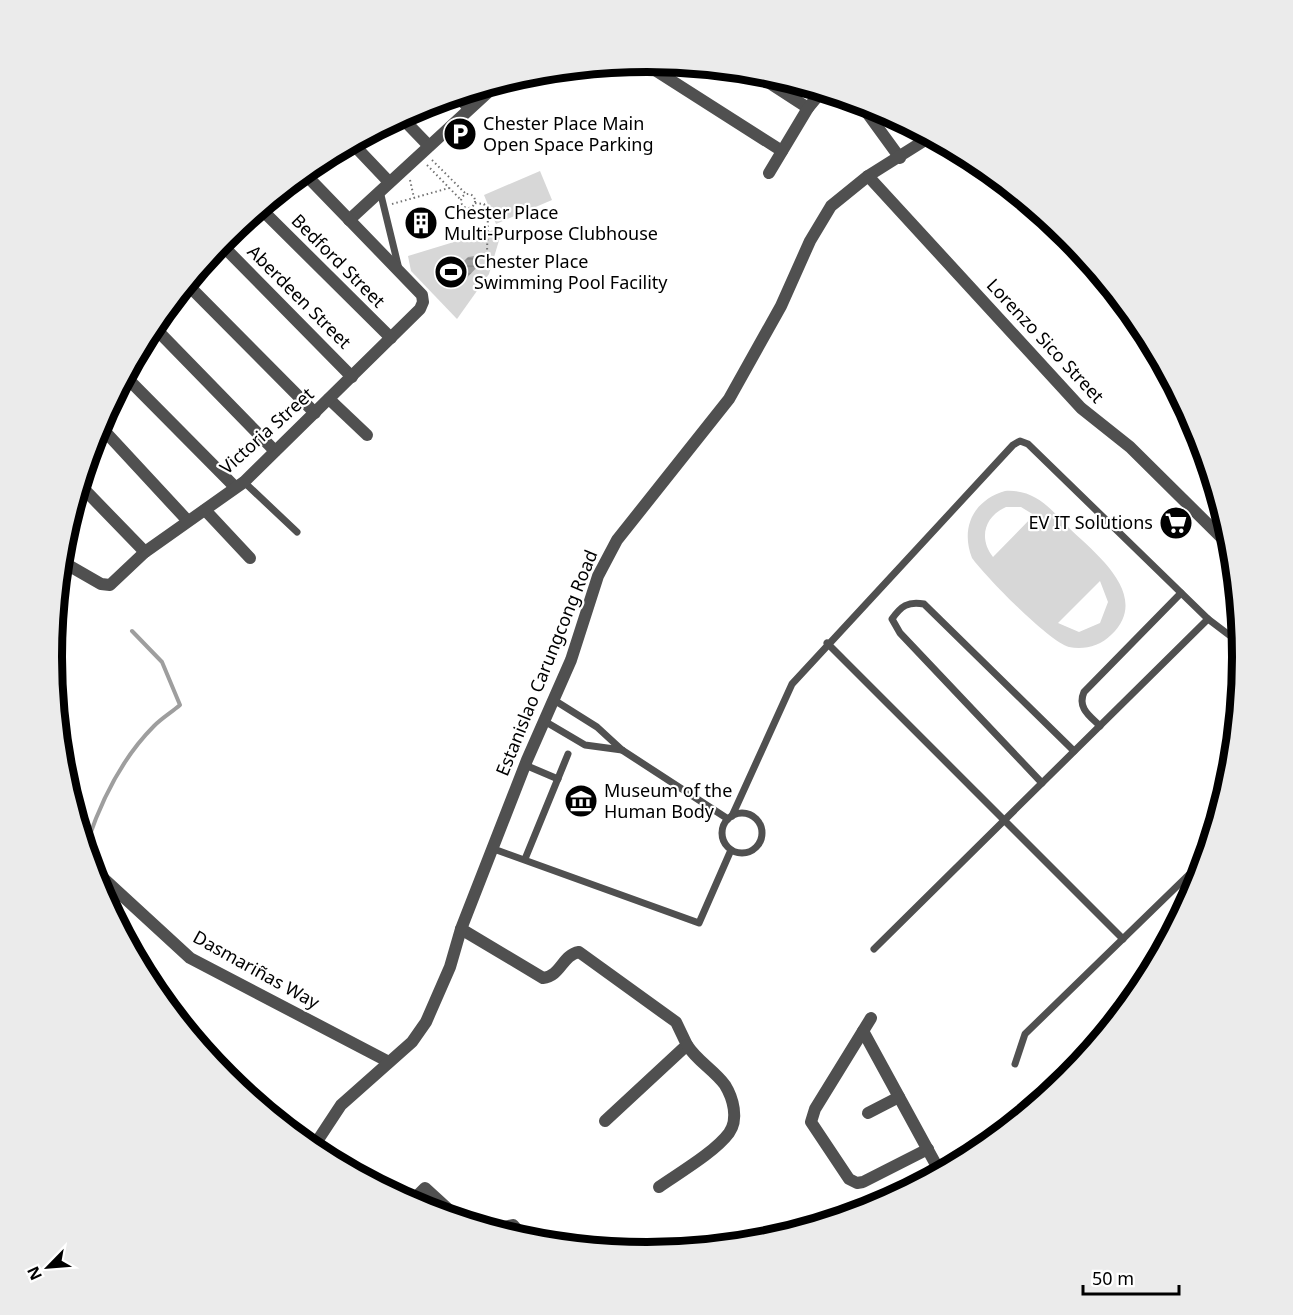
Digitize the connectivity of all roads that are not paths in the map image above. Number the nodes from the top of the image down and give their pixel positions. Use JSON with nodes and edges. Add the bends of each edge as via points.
{"nodes":[{"id":1,"x":659,"y":73,"type":"edge"},
{"id":2,"x":776,"y":87,"type":"edge"},
{"id":3,"x":483,"y":96,"type":"edge"},
{"id":4,"x":816,"y":98,"type":"edge"},
{"id":5,"x":464,"y":102,"type":"edge"},
{"id":6,"x":469,"y":108,"type":"junction"},
{"id":7,"x":808,"y":108,"type":"junction"},
{"id":8,"x":870,"y":117,"type":"edge"},
{"id":9,"x":407,"y":124,"type":"edge"},
{"id":10,"x":922,"y":142,"type":"edge"},
{"id":11,"x":357,"y":149,"type":"edge"},
{"id":12,"x":429,"y":151,"type":"junction"},
{"id":13,"x":782,"y":151,"type":"junction"},
{"id":14,"x":900,"y":158,"type":"junction"},
{"id":15,"x":769,"y":173,"type":"dead end"},
{"id":16,"x":868,"y":176,"type":"junction"},
{"id":17,"x":310,"y":179,"type":"edge"},
{"id":18,"x":385,"y":187,"type":"junction"},
{"id":19,"x":266,"y":214,"type":"edge"},
{"id":20,"x":349,"y":220,"type":"junction"},
{"id":21,"x":227,"y":250,"type":"edge"},
{"id":22,"x":399,"y":272,"type":"junction"},
{"id":23,"x":192,"y":289,"type":"edge"},
{"id":24,"x":159,"y":333,"type":"edge"},
{"id":25,"x":391,"y":338,"type":"junction"},
{"id":26,"x":352,"y":377,"type":"junction"},
{"id":27,"x":131,"y":382,"type":"edge"},
{"id":28,"x":329,"y":399,"type":"junction"},
{"id":29,"x":315,"y":413,"type":"junction"},
{"id":30,"x":106,"y":433,"type":"edge"},
{"id":31,"x":367,"y":435,"type":"dead end"},
{"id":32,"x":275,"y":451,"type":"junction"},
{"id":33,"x":239,"y":484,"type":"junction"},
{"id":34,"x":86,"y":490,"type":"edge"},
{"id":35,"x":205,"y":510,"type":"junction"},
{"id":36,"x":187,"y":520,"type":"junction"},
{"id":37,"x":297,"y":532,"type":"dead end"},
{"id":38,"x":1218,"y":534,"type":"edge"},
{"id":39,"x":145,"y":552,"type":"junction"},
{"id":40,"x":250,"y":558,"type":"dead end"},
{"id":41,"x":69,"y":566,"type":"edge"},
{"id":42,"x":1181,"y":593,"type":"junction"},
{"id":43,"x":1208,"y":619,"type":"junction"},
{"id":44,"x":1231,"y":636,"type":"edge"},
{"id":45,"x":827,"y":643,"type":"junction"},
{"id":46,"x":554,"y":700,"type":"junction"},
{"id":47,"x":546,"y":722,"type":"junction"},
{"id":48,"x":1100,"y":726,"type":"junction"},
{"id":49,"x":622,"y":750,"type":"junction"},
{"id":50,"x":1074,"y":751,"type":"junction"},
{"id":51,"x":568,"y":754,"type":"dead end"},
{"id":52,"x":525,"y":765,"type":"junction"},
{"id":53,"x":558,"y":779,"type":"junction"},
{"id":54,"x":1042,"y":783,"type":"junction"},
{"id":55,"x":730,"y":818,"type":"junction"},
{"id":56,"x":1005,"y":820,"type":"junction"},
{"id":57,"x":492,"y":848,"type":"junction"},
{"id":58,"x":731,"y":850,"type":"junction"},
{"id":59,"x":525,"y":859,"type":"junction"},
{"id":60,"x":1190,"y":874,"type":"edge"},
{"id":61,"x":106,"y":881,"type":"edge"},
{"id":62,"x":461,"y":929,"type":"junction"},
{"id":63,"x":1123,"y":939,"type":"junction"},
{"id":64,"x":874,"y":949,"type":"dead end"},
{"id":65,"x":871,"y":1018,"type":"dead end"},
{"id":66,"x":863,"y":1031,"type":"junction"},
{"id":67,"x":687,"y":1045,"type":"junction"},
{"id":68,"x":389,"y":1062,"type":"junction"},
{"id":69,"x":1015,"y":1064,"type":"dead end"},
{"id":70,"x":899,"y":1097,"type":"junction"},
{"id":71,"x":868,"y":1113,"type":"dead end"},
{"id":72,"x":605,"y":1121,"type":"dead end"},
{"id":73,"x":317,"y":1141,"type":"edge"},
{"id":74,"x":928,"y":1149,"type":"junction"},
{"id":75,"x":937,"y":1165,"type":"edge"},
{"id":76,"x":659,"y":1187,"type":"dead end"},
{"id":77,"x":418,"y":1195,"type":"edge"},
{"id":78,"x":445,"y":1206,"type":"edge"}],
"edges":[{"from":1,"to":13,"type":"street"},
{"from":2,"to":7,"type":"street"},
{"from":3,"to":6,"type":"street"},
{"from":4,"to":7,"type":"street"},
{"from":5,"to":6,"type":"street"},
{"from":6,"to":12,"type":"street"},
{"from":7,"to":13,"type":"street"},
{"from":8,"to":14,"type":"street"},
{"from":9,"to":12,"type":"street"},
{"from":10,"to":14,"type":"street","name":"Estanislao Carungcong Road"},
{"from":11,"to":18,"type":"street"},
{"from":12,"to":18,"type":"street"},
{"from":13,"to":15,"type":"street"},
{"from":14,"to":16,"type":"street","name":"Estanislao Carungcong Road"},
{"from":16,"to":38,"type":"street","name":"Lorenzo Sico Street","via":[[1081,408],[1130,447]]},
{"from":16,"to":46,"type":"street","name":"Estanislao Carungcong Road","via":[[831,206],[729,399],[617,540],[598,576]]},
{"from":17,"to":20,"type":"street"},
{"from":18,"to":20,"type":"street"},
{"from":18,"to":22,"type":"lane"},
{"from":19,"to":25,"type":"street","name":"Bedford Street"},
{"from":20,"to":22,"type":"street"},
{"from":21,"to":26,"type":"street","name":"Aberdeen Street"},
{"from":22,"to":25,"type":"street","name":"Victoria Street","via":[[422,295],[423,302]]},
{"from":23,"to":29,"type":"street"},
{"from":24,"to":32,"type":"street"},
{"from":25,"to":26,"type":"street","name":"Victoria Street"},
{"from":26,"to":28,"type":"street","name":"Victoria Street"},
{"from":27,"to":33,"type":"street"},
{"from":28,"to":29,"type":"street","name":"Victoria Street"},
{"from":28,"to":31,"type":"street"},
{"from":29,"to":32,"type":"street","name":"Victoria Street"},
{"from":30,"to":36,"type":"street"},
{"from":32,"to":33,"type":"street","name":"Victoria Street"},
{"from":33,"to":35,"type":"street","name":"Victoria Street"},
{"from":33,"to":37,"type":"lane"},
{"from":34,"to":39,"type":"street"},
{"from":35,"to":36,"type":"street","name":"Victoria Street"},
{"from":35,"to":40,"type":"street"},
{"from":36,"to":39,"type":"street","name":"Victoria Street"},
{"from":39,"to":41,"type":"street","name":"Victoria Street","via":[[110,585]]},
{"from":42,"to":43,"type":"lane"},
{"from":42,"to":45,"type":"lane","via":[[1028,444],[1020,441]]},
{"from":42,"to":48,"type":"lane","via":[[1084,692],[1083,709]]},
{"from":43,"to":44,"type":"lane"},
{"from":43,"to":48,"type":"lane"},
{"from":45,"to":55,"type":"lane","via":[[792,684]]},
{"from":45,"to":56,"type":"lane"},
{"from":46,"to":47,"type":"street","name":"Estanislao Carungcong Road"},
{"from":46,"to":49,"type":"lane","via":[[597,727]]},
{"from":47,"to":49,"type":"lane","via":[[585,745]]},
{"from":47,"to":52,"type":"street","name":"Estanislao Carungcong Road"},
{"from":48,"to":50,"type":"lane"},
{"from":49,"to":55,"type":"lane"},
{"from":50,"to":54,"type":"lane"},
{"from":50,"to":54,"type":"lane","via":[[924,604],[912,602],[899,609],[892,619],[900,633]]},
{"from":51,"to":53,"type":"lane"},
{"from":52,"to":53,"type":"lane"},
{"from":52,"to":57,"type":"street","name":"Estanislao Carungcong Road"},
{"from":53,"to":59,"type":"lane"},
{"from":54,"to":56,"type":"lane"},
{"from":55,"to":58,"type":"lane","via":[[722,837]]},
{"from":55,"to":58,"type":"lane","via":[[744,813],[755,818],[762,835],[752,851],[740,854]]},
{"from":56,"to":63,"type":"lane"},
{"from":56,"to":64,"type":"lane"},
{"from":57,"to":59,"type":"lane"},
{"from":57,"to":62,"type":"street","name":"Estanislao Carungcong Road"},
{"from":58,"to":59,"type":"lane","via":[[699,922]]},
{"from":60,"to":63,"type":"lane"},
{"from":61,"to":68,"type":"street","name":"Dasmariñas Way","via":[[190,958]]},
{"from":62,"to":67,"type":"street","via":[[543,978],[555,975],[569,955],[579,952],[676,1022]]},
{"from":62,"to":68,"type":"street","name":"Estanislao Carungcong Road","via":[[450,967],[426,1022],[412,1042]]},
{"from":63,"to":69,"type":"lane","via":[[1025,1034]]},
{"from":65,"to":66,"type":"street"},
{"from":66,"to":70,"type":"street"},
{"from":66,"to":74,"type":"street","via":[[814,1109],[811,1122],[854,1182],[863,1182]]},
{"from":67,"to":72,"type":"street"},
{"from":67,"to":76,"type":"street","via":[[723,1083],[732,1098],[734,1117],[730,1132]]},
{"from":68,"to":73,"type":"street","name":"Estanislao Carungcong Road","via":[[341,1105]]},
{"from":70,"to":71,"type":"street"},
{"from":70,"to":74,"type":"street"},
{"from":74,"to":75,"type":"street"},
{"from":77,"to":78,"type":"street","via":[[425,1188]]}]}
